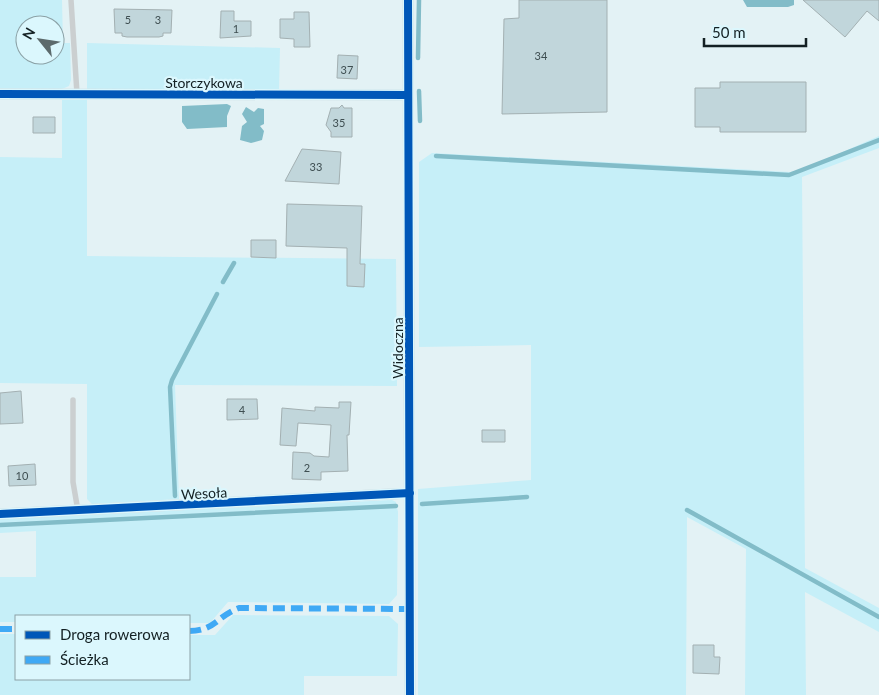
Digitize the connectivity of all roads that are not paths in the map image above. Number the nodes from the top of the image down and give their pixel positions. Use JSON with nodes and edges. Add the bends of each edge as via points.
{"nodes":[{"id":1,"x":71,"y":0,"type":"edge"},
{"id":2,"x":408,"y":0,"type":"edge"},
{"id":3,"x":0,"y":94,"type":"edge"},
{"id":4,"x":77,"y":94,"type":"junction"},
{"id":5,"x":408,"y":95,"type":"junction"},
{"id":6,"x":72,"y":400,"type":"dead end"},
{"id":7,"x":410,"y":493,"type":"junction"},
{"id":8,"x":78,"y":511,"type":"junction"},
{"id":9,"x":0,"y":514,"type":"edge"},
{"id":10,"x":410,"y":695,"type":"edge"}],
"edges":[{"from":1,"to":4,"type":"lane"},
{"from":2,"to":5,"type":"street","name":"Widoczna"},
{"from":3,"to":4,"type":"street","name":"Storczykowa"},
{"from":4,"to":5,"type":"street","name":"Storczykowa"},
{"from":5,"to":7,"type":"street","name":"Widoczna"},
{"from":6,"to":8,"type":"lane","via":[[73,482]]},
{"from":7,"to":8,"type":"street","name":"Wesoła"},
{"from":7,"to":10,"type":"street","name":"Widoczna"},
{"from":8,"to":9,"type":"street","name":"Wesoła"}]}
